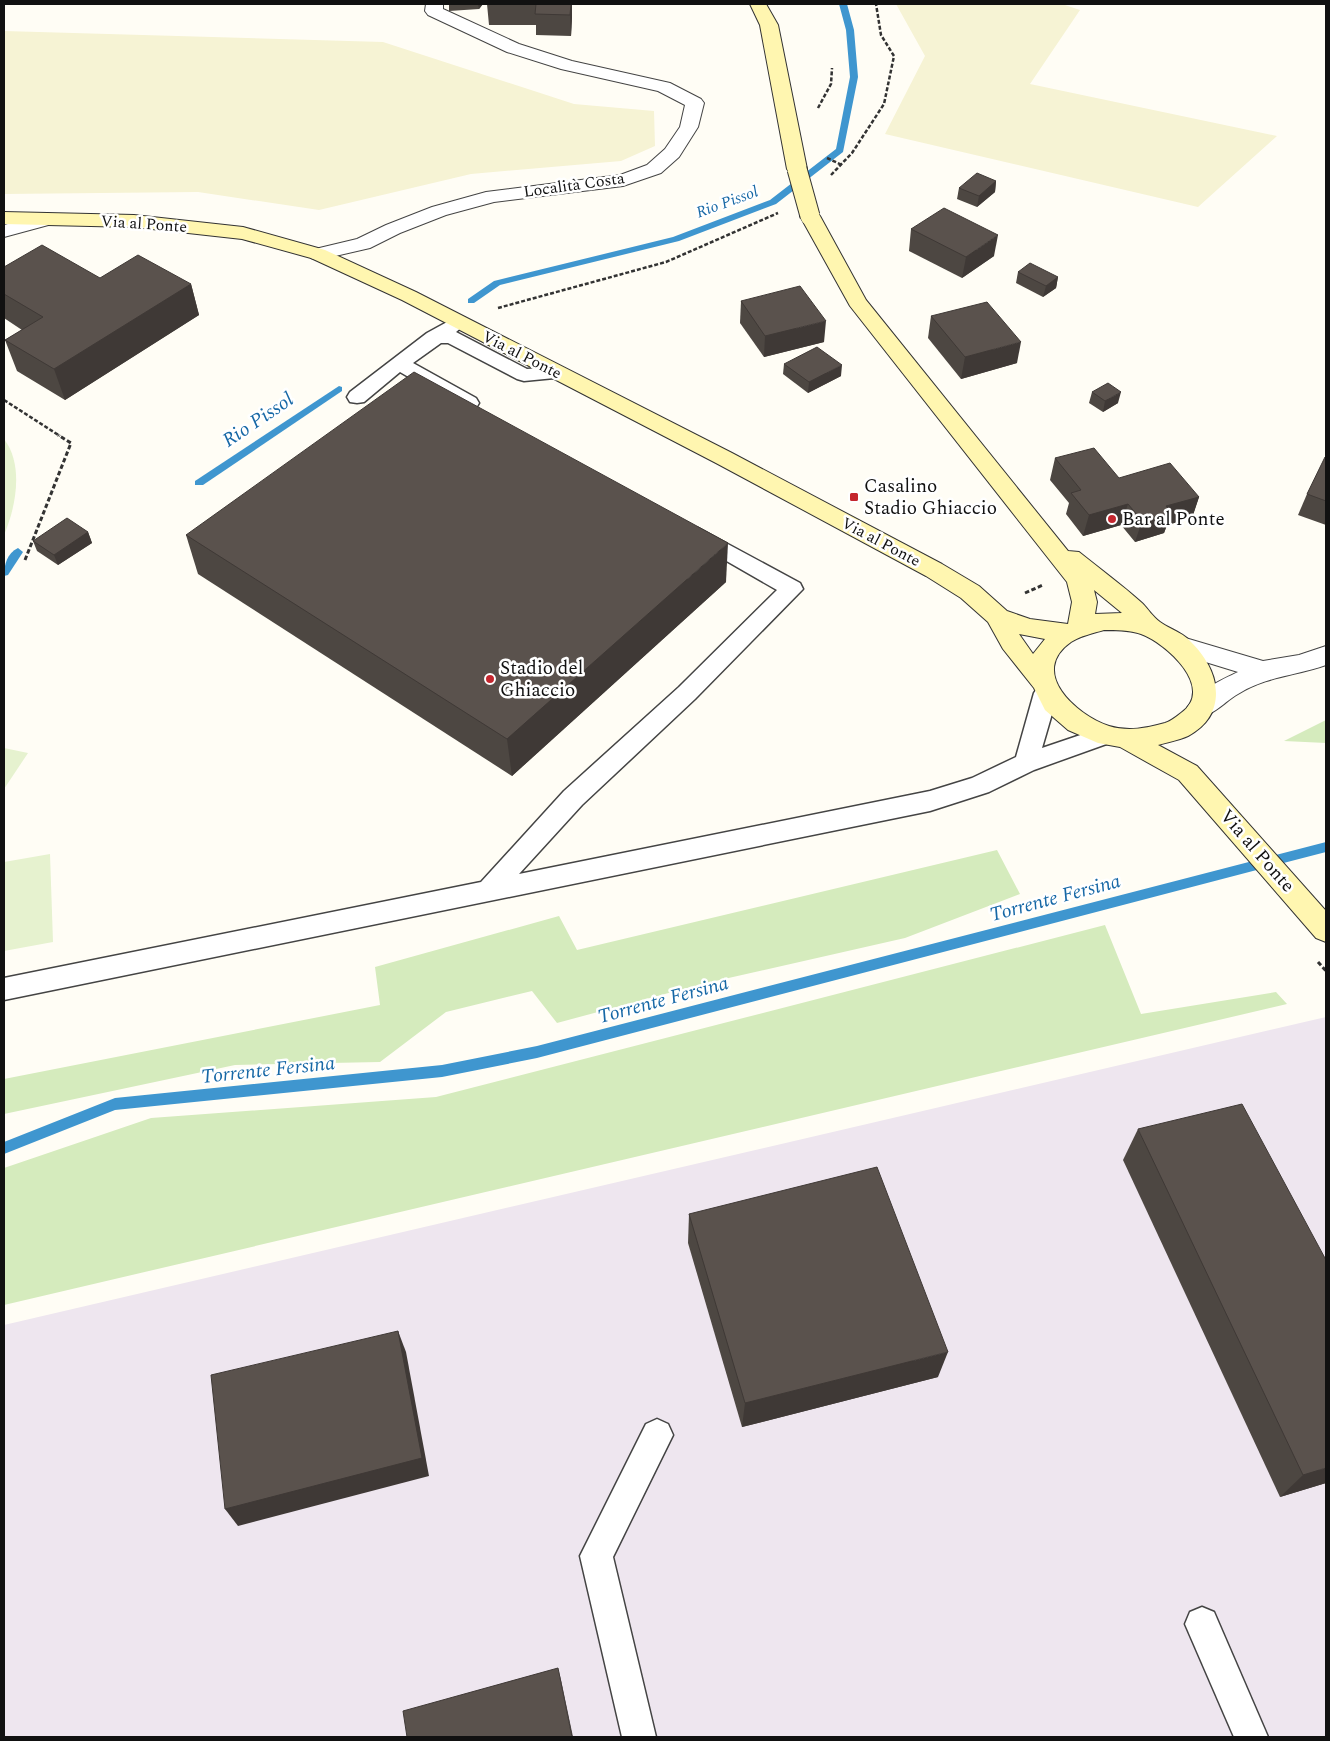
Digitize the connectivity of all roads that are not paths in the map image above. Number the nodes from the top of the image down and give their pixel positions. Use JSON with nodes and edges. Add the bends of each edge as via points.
{"nodes":[{"id":1,"x":435,"y":4,"type":"edge"},
{"id":2,"x":758,"y":4,"type":"edge"},
{"id":3,"x":4,"y":218,"type":"edge"},
{"id":4,"x":45,"y":220,"type":"junction"},
{"id":5,"x":4,"y":231,"type":"edge"},
{"id":6,"x":318,"y":254,"type":"junction"},
{"id":7,"x":458,"y":322,"type":"junction"},
{"id":8,"x":434,"y":337,"type":"junction"},
{"id":9,"x":399,"y":363,"type":"junction"},
{"id":10,"x":558,"y":373,"type":"junction"},
{"id":11,"x":358,"y":397,"type":"dead end"},
{"id":12,"x":484,"y":412,"type":"edge"},
{"id":13,"x":681,"y":525,"type":"edge"},
{"id":14,"x":1043,"y":534,"type":"junction"},
{"id":15,"x":998,"y":617,"type":"junction"},
{"id":16,"x":1151,"y":628,"type":"junction"},
{"id":17,"x":1072,"y":629,"type":"junction"},
{"id":18,"x":1182,"y":646,"type":"junction"},
{"id":19,"x":1326,"y":655,"type":"edge"},
{"id":20,"x":1263,"y":670,"type":"junction"},
{"id":21,"x":1044,"y":687,"type":"junction"},
{"id":22,"x":1194,"y":716,"type":"junction"},
{"id":23,"x":1116,"y":738,"type":"junction"},
{"id":24,"x":1026,"y":762,"type":"junction"},
{"id":25,"x":1188,"y":773,"type":"junction"},
{"id":26,"x":487,"y":892,"type":"junction"},
{"id":27,"x":1326,"y":930,"type":"edge"},
{"id":28,"x":4,"y":989,"type":"edge"},
{"id":29,"x":657,"y":1435,"type":"dead end"},
{"id":30,"x":1202,"y":1624,"type":"dead end"},
{"id":31,"x":639,"y":1737,"type":"edge"},
{"id":32,"x":1251,"y":1737,"type":"edge"}],
"edges":[{"from":1,"to":6,"type":"street","name":"Località Costa","via":[[434,11],[512,48],[566,65],[664,87],[694,103],[689,127],[672,153],[654,169],[624,180],[493,196],[440,211],[363,244]]},
{"from":2,"to":14,"type":"main road","bridge":true,"via":[[769,25],[797,169],[810,216],[856,302]]},
{"from":3,"to":4,"type":"main road","name":"Via al Ponte"},
{"from":4,"to":5,"type":"street"},
{"from":4,"to":6,"type":"main road","name":"Via al Ponte","via":[[134,221],[244,233]]},
{"from":6,"to":7,"type":"main road","name":"Via al Ponte"},
{"from":7,"to":8,"type":"lane"},
{"from":7,"to":10,"type":"main road","name":"Via al Ponte"},
{"from":8,"to":9,"type":"lane"},
{"from":8,"to":10,"type":"lane","via":[[452,337],[524,375]]},
{"from":9,"to":11,"type":"lane"},
{"from":9,"to":12,"type":"lane"},
{"from":10,"to":15,"type":"main road","name":"Via al Ponte","via":[[934,570],[970,592]]},
{"from":13,"to":26,"type":"lane","via":[[792,589],[687,693],[573,798]]},
{"from":14,"to":16,"type":"main road"},
{"from":14,"to":17,"type":"main road","via":[[1077,578],[1084,593],[1085,607]]},
{"from":15,"to":17,"type":"main road","name":"Via al Ponte","via":[[1028,628]]},
{"from":15,"to":21,"type":"main road","name":"Via al Ponte","via":[[1013,647]]},
{"from":16,"to":17,"type":"main road","via":[[1102,621]]},
{"from":16,"to":18,"type":"main road"},
{"from":17,"to":21,"type":"main road","via":[[1050,645],[1042,662]]},
{"from":18,"to":20,"type":"street"},
{"from":18,"to":22,"type":"main road","via":[[1203,677],[1205,693]]},
{"from":19,"to":20,"type":"street","via":[[1302,664]]},
{"from":20,"to":22,"type":"street","via":[[1229,687]]},
{"from":21,"to":23,"type":"main road","via":[[1060,711],[1079,726]]},
{"from":21,"to":24,"type":"lane"},
{"from":22,"to":23,"type":"main road","via":[[1162,737]]},
{"from":22,"to":25,"type":"main road"},
{"from":23,"to":24,"type":"lane"},
{"from":23,"to":25,"type":"main road","name":"Via al Ponte"},
{"from":24,"to":26,"type":"lane","via":[[980,785],[930,801]]},
{"from":25,"to":27,"type":"main road","name":"Via al Ponte"},
{"from":26,"to":28,"type":"lane"},
{"from":29,"to":31,"type":"lane","via":[[596,1556]]},
{"from":30,"to":32,"type":"lane"}]}
